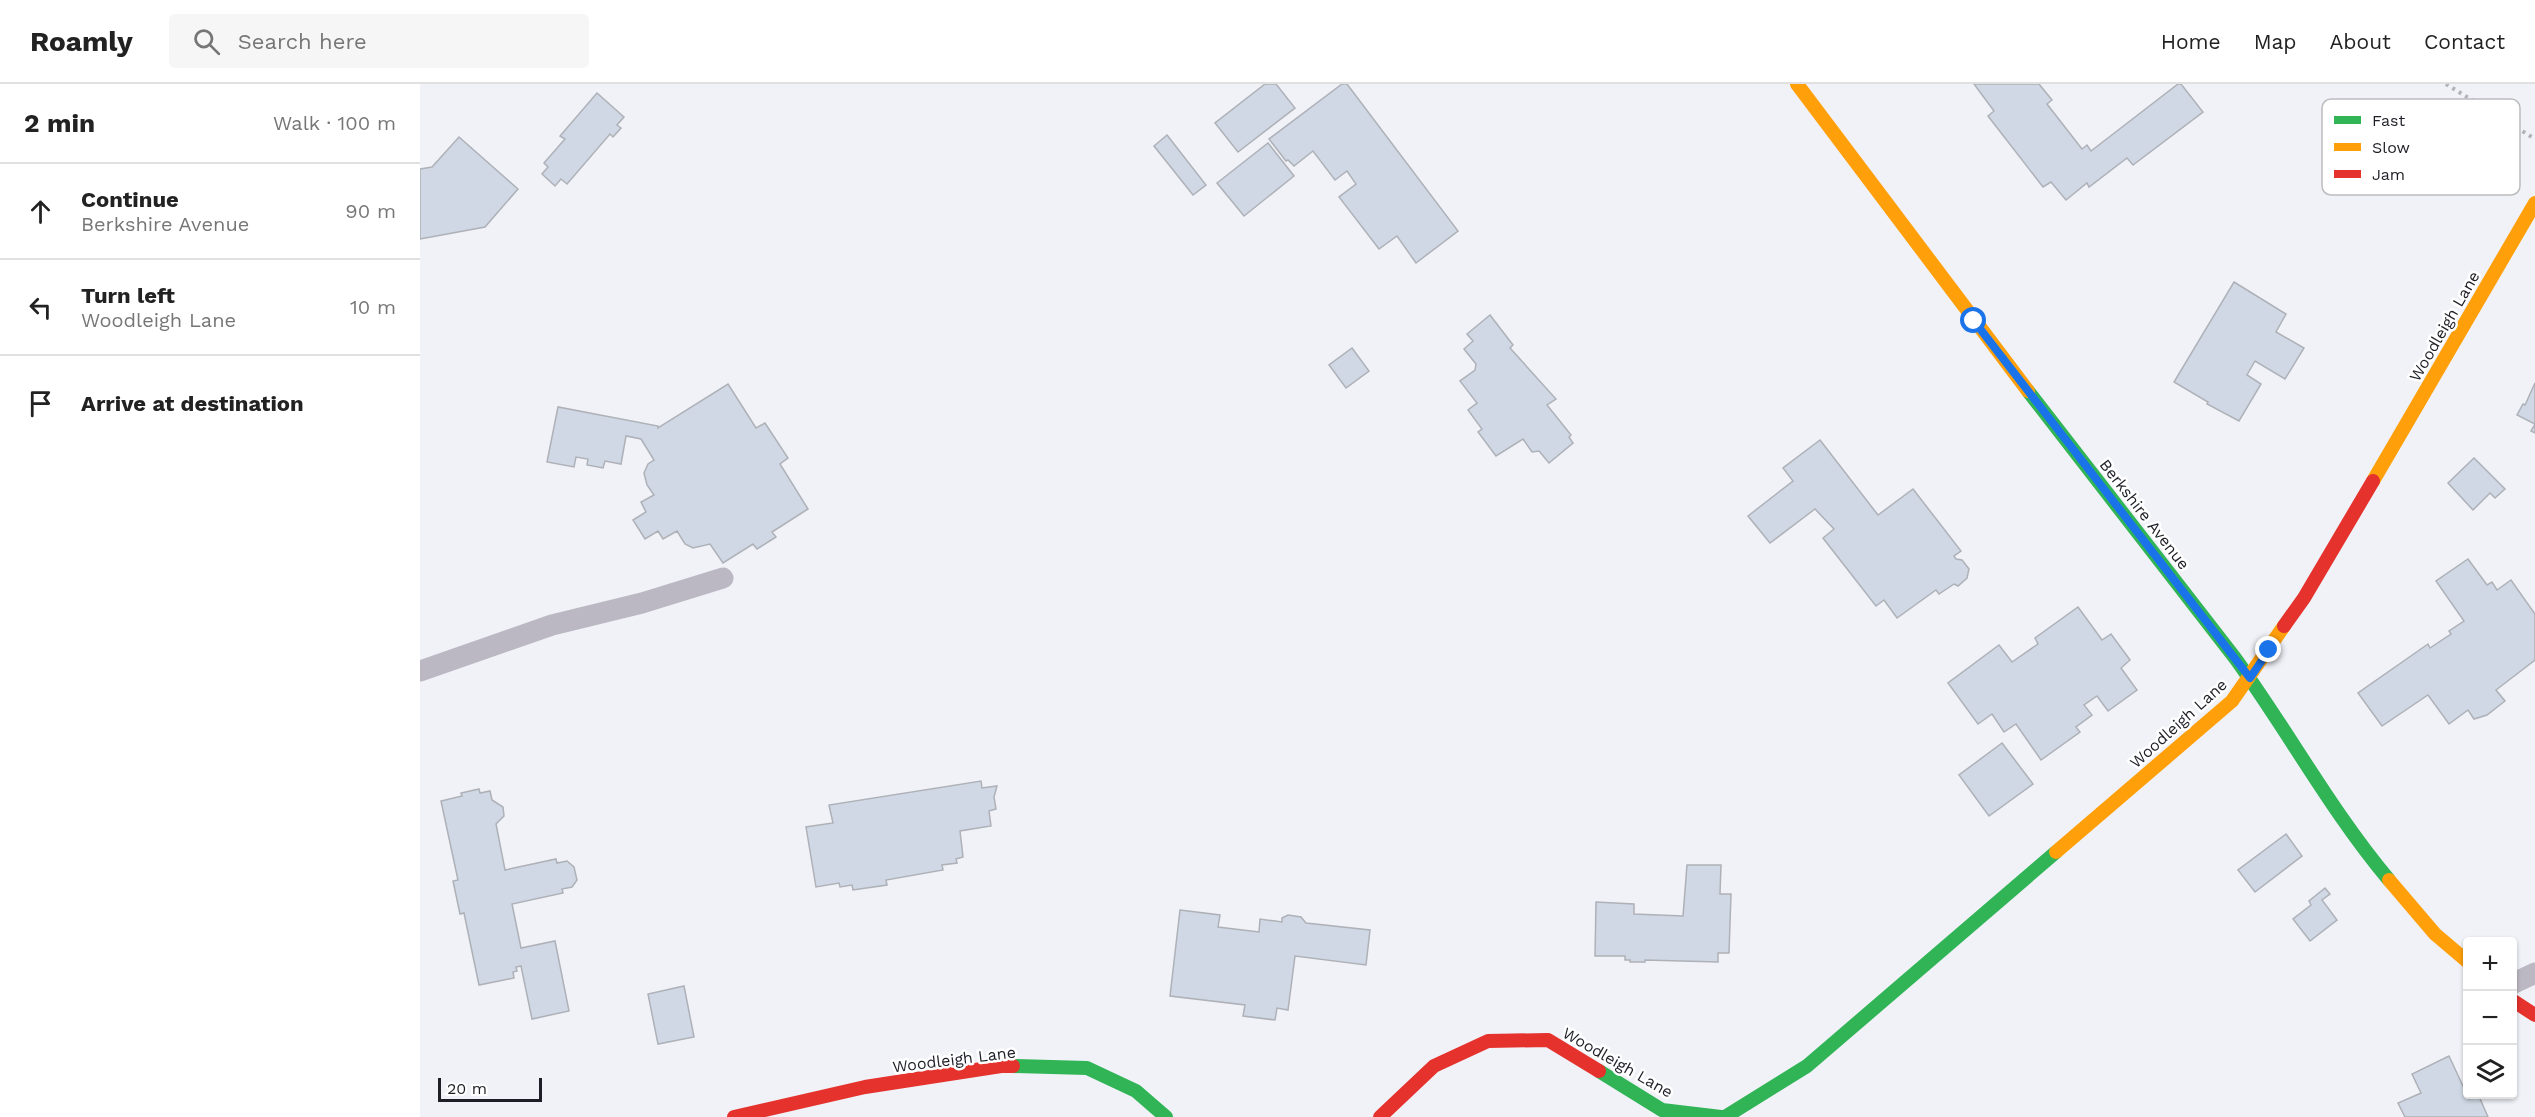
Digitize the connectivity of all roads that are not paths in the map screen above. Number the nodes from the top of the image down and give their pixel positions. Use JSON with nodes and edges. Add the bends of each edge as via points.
{"nodes":[{"id":1,"x":1797,"y":84,"type":"edge"},
{"id":2,"x":2535,"y":203,"type":"edge"},
{"id":3,"x":723,"y":578,"type":"dead end"},
{"id":4,"x":420,"y":671,"type":"edge"},
{"id":5,"x":2250,"y":678,"type":"junction"},
{"id":6,"x":2463,"y":958,"type":"edge"},
{"id":7,"x":2535,"y":973,"type":"edge"},
{"id":8,"x":2517,"y":982,"type":"edge"},
{"id":9,"x":2517,"y":1003,"type":"edge"},
{"id":10,"x":2535,"y":1015,"type":"edge"},
{"id":11,"x":734,"y":1117,"type":"edge"},
{"id":12,"x":1166,"y":1117,"type":"edge"},
{"id":13,"x":1380,"y":1117,"type":"edge"},
{"id":14,"x":1723,"y":1117,"type":"edge"}],
"edges":[{"from":1,"to":5,"type":"street","name":"Berkshire Avenue"},
{"from":2,"to":5,"type":"street","name":"Woodleigh Lane","via":[[2304,598]]},
{"from":3,"to":4,"type":"lane","via":[[552,625]]},
{"from":5,"to":6,"type":"street","name":"Berkshire Avenue","via":[[2357,842],[2435,934]]},
{"from":5,"to":14,"type":"street","name":"Woodleigh Lane","via":[[2232,701],[1807,1066]]},
{"from":7,"to":8,"type":"lane"},
{"from":9,"to":10,"type":"street"},
{"from":11,"to":12,"type":"street","name":"Woodleigh Lane","via":[[865,1087],[1001,1066],[1087,1068],[1136,1091]]},
{"from":13,"to":14,"type":"street","name":"Woodleigh Lane","via":[[1434,1066],[1488,1041],[1548,1040],[1662,1110]]}]}
